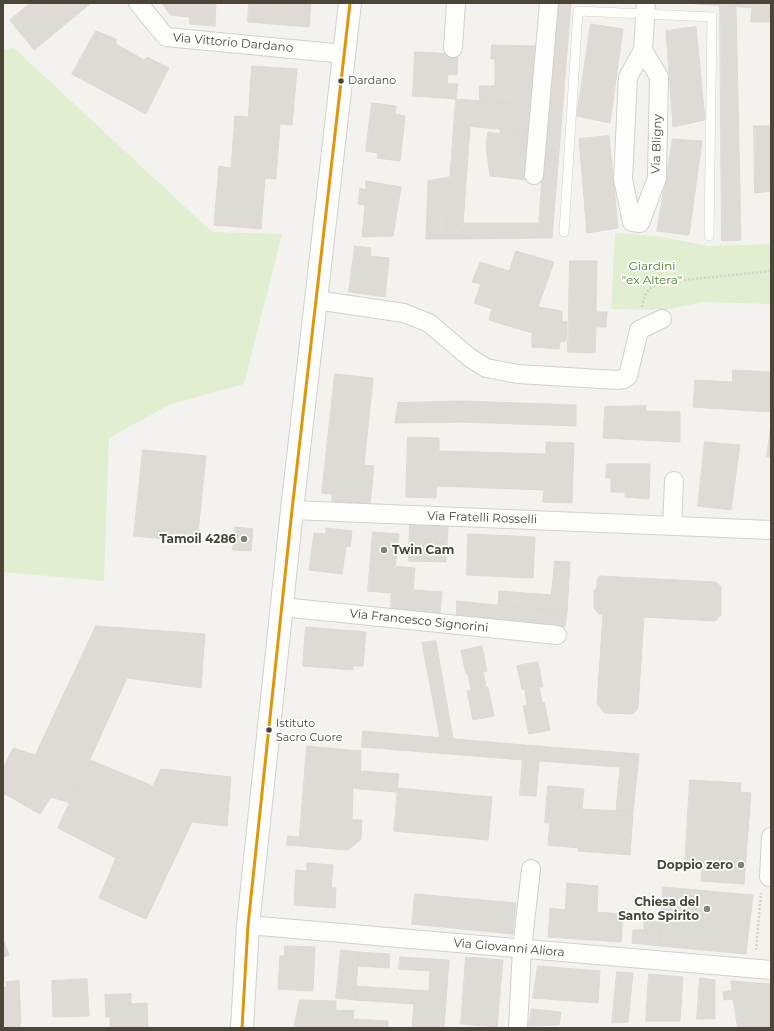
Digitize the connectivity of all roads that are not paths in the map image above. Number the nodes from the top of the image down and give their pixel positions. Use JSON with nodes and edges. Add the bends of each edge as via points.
{"nodes":[{"id":1,"x":138,"y":3,"type":"edge"},
{"id":2,"x":350,"y":3,"type":"edge"},
{"id":3,"x":456,"y":3,"type":"edge"},
{"id":4,"x":549,"y":3,"type":"edge"},
{"id":5,"x":646,"y":8,"type":"edge"},
{"id":6,"x":453,"y":48,"type":"dead end"},
{"id":7,"x":643,"y":50,"type":"junction"},
{"id":8,"x":344,"y":54,"type":"junction"},
{"id":9,"x":534,"y":175,"type":"dead end"},
{"id":10,"x":564,"y":232,"type":"dead end"},
{"id":11,"x":709,"y":236,"type":"dead end"},
{"id":12,"x":316,"y":300,"type":"junction"},
{"id":13,"x":662,"y":319,"type":"dead end"},
{"id":14,"x":674,"y":481,"type":"dead end"},
{"id":15,"x":292,"y":510,"type":"junction"},
{"id":16,"x":672,"y":526,"type":"junction"},
{"id":17,"x":771,"y":530,"type":"edge"},
{"id":18,"x":282,"y":607,"type":"junction"},
{"id":19,"x":557,"y":635,"type":"dead end"},
{"id":20,"x":771,"y":836,"type":"edge"},
{"id":21,"x":531,"y":869,"type":"dead end"},
{"id":22,"x":770,"y":877,"type":"edge"},
{"id":23,"x":248,"y":925,"type":"junction"},
{"id":24,"x":522,"y":949,"type":"junction"},
{"id":25,"x":763,"y":969,"type":"edge"},
{"id":26,"x":242,"y":1028,"type":"edge"},
{"id":27,"x":518,"y":1028,"type":"edge"}],
"edges":[{"from":1,"to":8,"type":"street","name":"Via Vittorio Dardano","via":[[166,37]]},
{"from":2,"to":8,"type":"street"},
{"from":3,"to":6,"type":"street"},
{"from":4,"to":9,"type":"street"},
{"from":5,"to":7,"type":"street","name":"Via Bligny"},
{"from":5,"to":10,"type":"lane","via":[[578,12]]},
{"from":5,"to":11,"type":"lane","via":[[712,16]]},
{"from":7,"to":7,"type":"street","name":"Via Bligny","via":[[628,76],[623,179],[632,222],[640,223],[657,178],[659,77]]},
{"from":8,"to":12,"type":"street"},
{"from":12,"to":13,"type":"street","via":[[404,313],[429,323],[486,368],[518,374],[617,380],[628,376],[639,330]]},
{"from":12,"to":15,"type":"street"},
{"from":14,"to":16,"type":"street"},
{"from":15,"to":16,"type":"street","name":"Via Fratelli Rosselli"},
{"from":15,"to":18,"type":"street"},
{"from":16,"to":17,"type":"street","name":"Via Fratelli Rosselli"},
{"from":18,"to":19,"type":"street","name":"Via Francesco Signorini"},
{"from":18,"to":23,"type":"street"},
{"from":20,"to":22,"type":"street"},
{"from":21,"to":24,"type":"street"},
{"from":23,"to":24,"type":"street","name":"Via Giovanni Aliora"},
{"from":23,"to":26,"type":"street"},
{"from":24,"to":25,"type":"street","name":"Via Giovanni Aliora"},
{"from":24,"to":27,"type":"street"}]}
